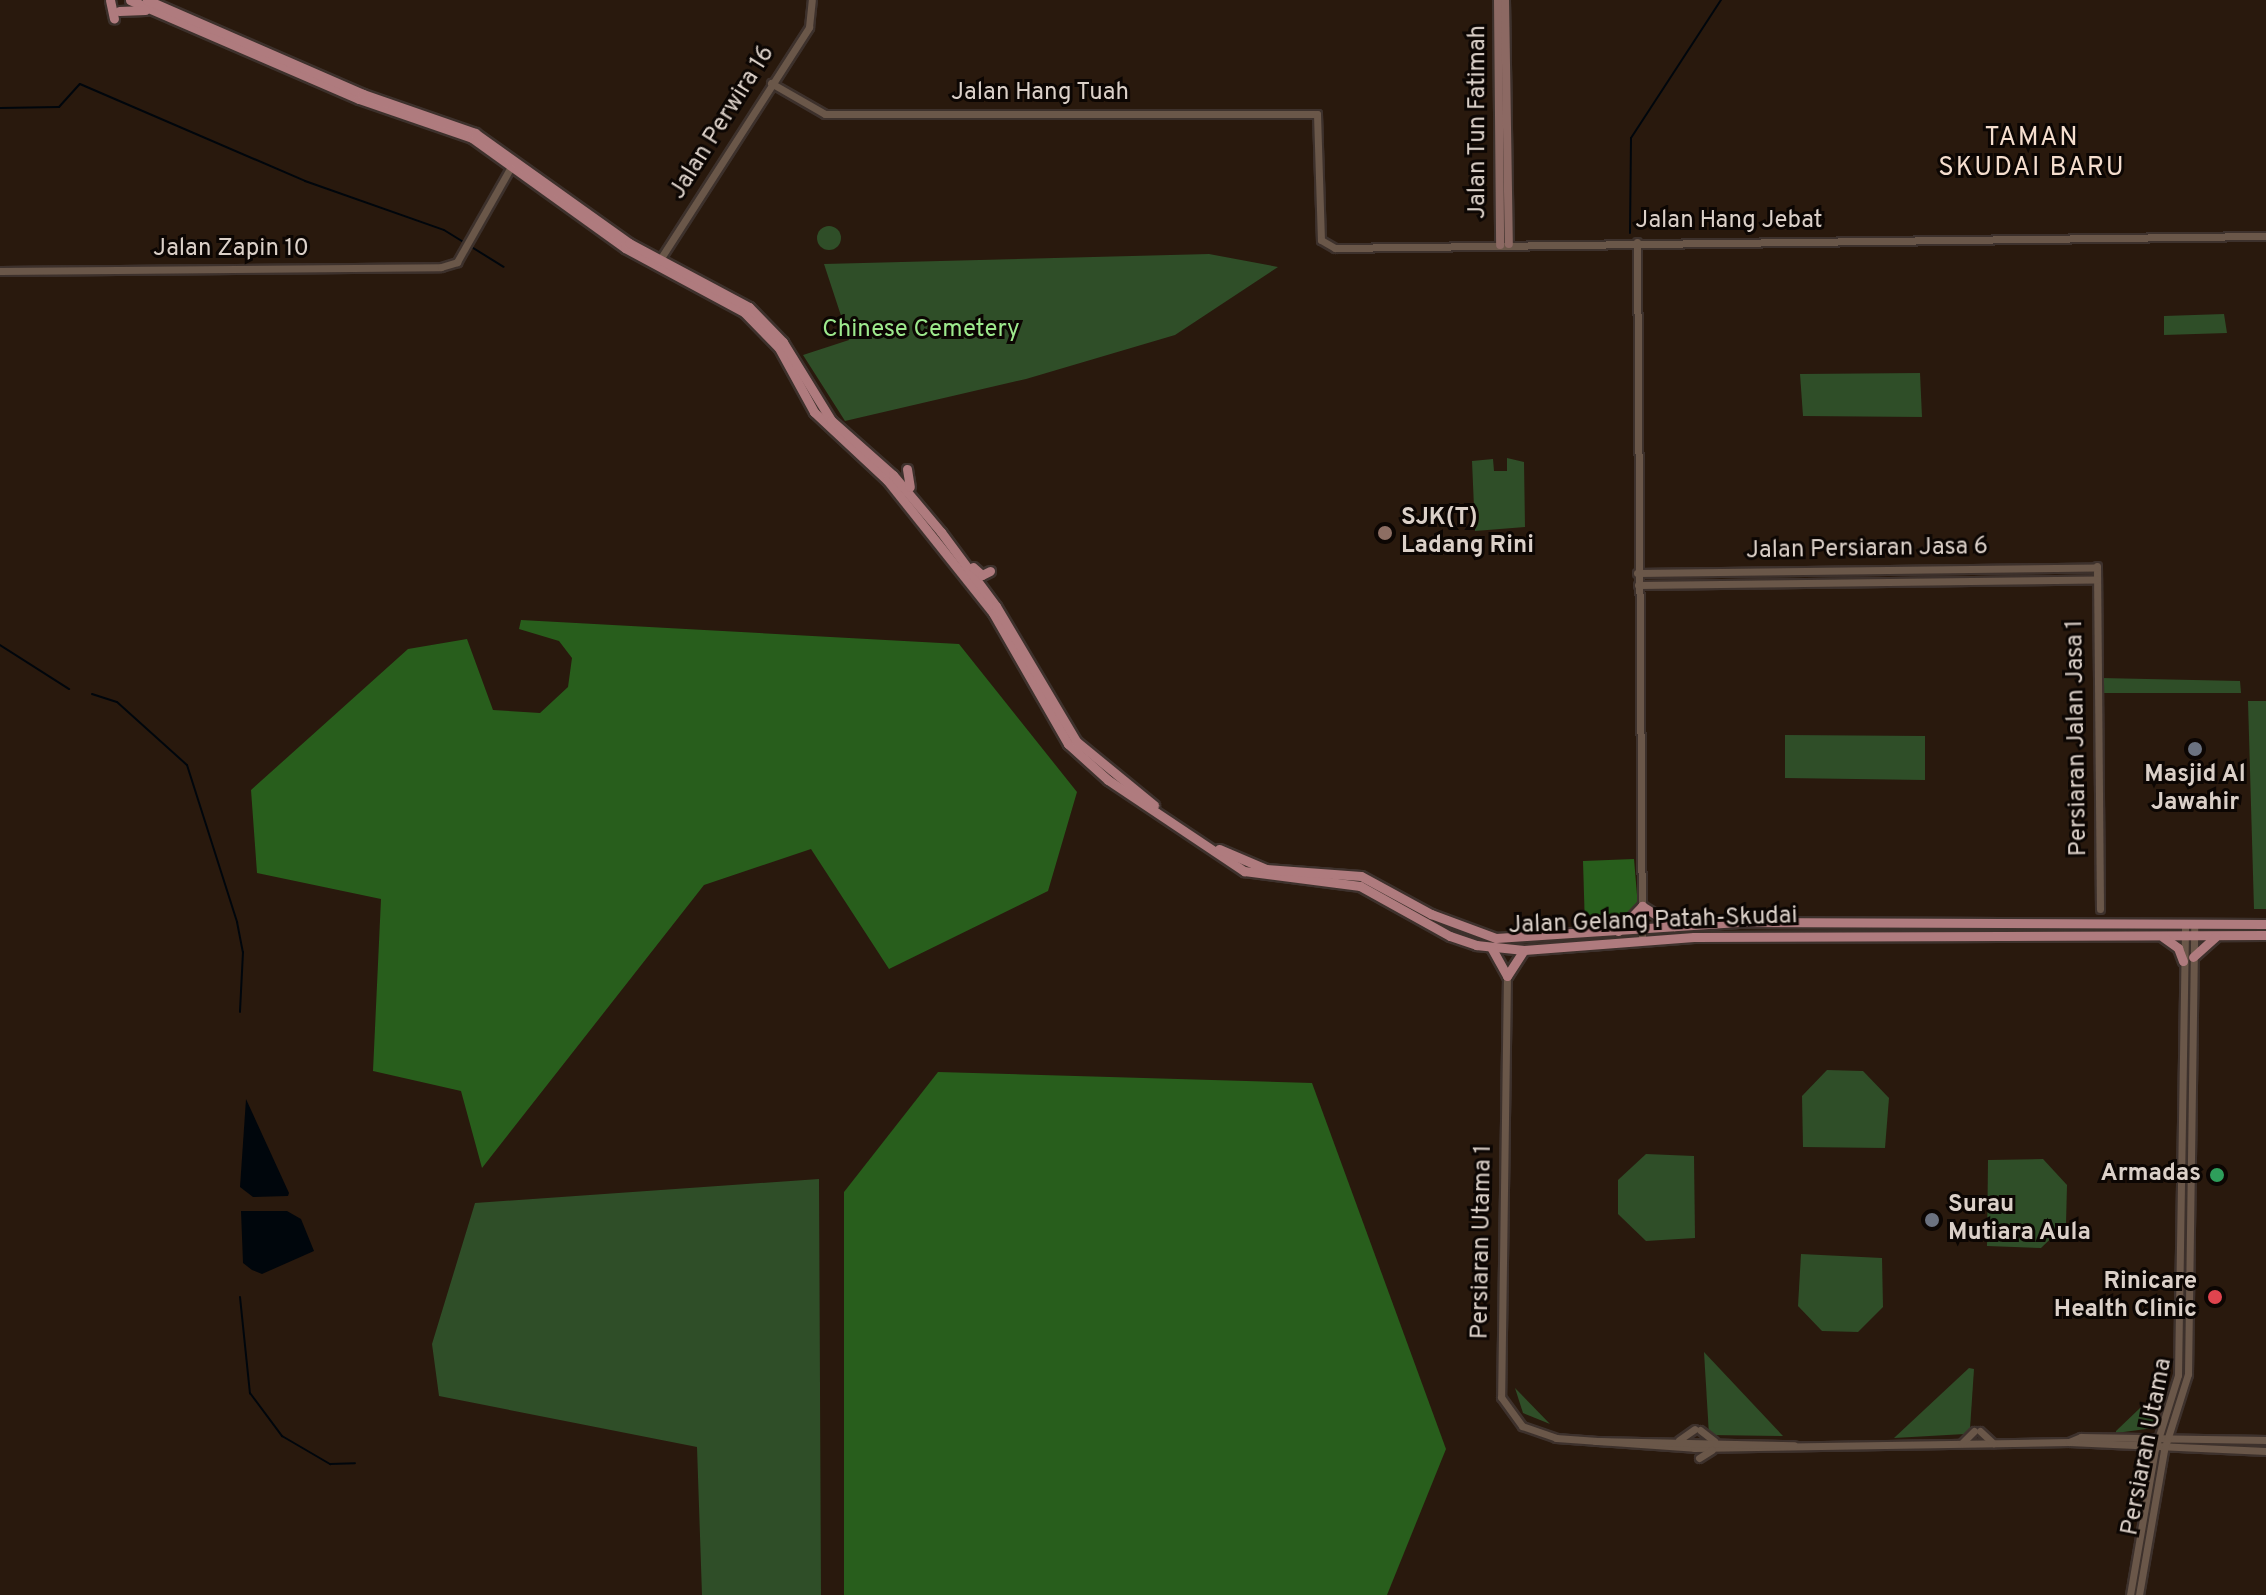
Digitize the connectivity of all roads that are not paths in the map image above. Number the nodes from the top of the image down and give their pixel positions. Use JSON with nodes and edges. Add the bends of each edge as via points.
{"nodes":[{"id":1,"x":110,"y":0,"type":"edge"},
{"id":2,"x":130,"y":0,"type":"edge"},
{"id":3,"x":812,"y":0,"type":"edge"},
{"id":4,"x":1498,"y":0,"type":"edge"},
{"id":5,"x":1505,"y":0,"type":"edge"},
{"id":6,"x":151,"y":3,"type":"edge"},
{"id":7,"x":771,"y":83,"type":"junction"},
{"id":8,"x":1317,"y":114,"type":"joint"},
{"id":9,"x":513,"y":164,"type":"junction"},
{"id":10,"x":2266,"y":236,"type":"edge"},
{"id":11,"x":1618,"y":242,"type":"junction"},
{"id":12,"x":1637,"y":242,"type":"junction"},
{"id":13,"x":1658,"y":242,"type":"junction"},
{"id":14,"x":1504,"y":244,"type":"junction"},
{"id":15,"x":660,"y":261,"type":"junction"},
{"id":16,"x":1637,"y":267,"type":"junction"},
{"id":17,"x":0,"y":271,"type":"edge"},
{"id":18,"x":873,"y":457,"type":"junction"},
{"id":19,"x":926,"y":513,"type":"junction"},
{"id":20,"x":948,"y":542,"type":"junction"},
{"id":21,"x":2097,"y":567,"type":"joint"},
{"id":22,"x":990,"y":571,"type":"dead end"},
{"id":23,"x":1637,"y":573,"type":"junction"},
{"id":24,"x":2097,"y":579,"type":"junction"},
{"id":25,"x":1638,"y":585,"type":"junction"},
{"id":26,"x":1062,"y":730,"type":"junction"},
{"id":27,"x":1642,"y":906,"type":"junction"},
{"id":28,"x":2100,"y":909,"type":"junction"},
{"id":29,"x":1782,"y":922,"type":"junction"},
{"id":30,"x":2077,"y":923,"type":"junction"},
{"id":31,"x":2189,"y":923,"type":"junction"},
{"id":32,"x":2121,"y":924,"type":"junction"},
{"id":33,"x":2266,"y":924,"type":"edge"},
{"id":34,"x":1677,"y":927,"type":"junction"},
{"id":35,"x":1616,"y":932,"type":"junction"},
{"id":36,"x":2154,"y":935,"type":"junction"},
{"id":37,"x":2189,"y":935,"type":"junction"},
{"id":38,"x":2218,"y":935,"type":"junction"},
{"id":39,"x":2266,"y":935,"type":"edge"},
{"id":40,"x":1642,"y":936,"type":"junction"},
{"id":41,"x":1783,"y":937,"type":"junction"},
{"id":42,"x":1491,"y":947,"type":"junction"},
{"id":43,"x":1524,"y":950,"type":"junction"},
{"id":44,"x":2193,"y":957,"type":"junction"},
{"id":45,"x":2183,"y":961,"type":"junction"},
{"id":46,"x":1507,"y":976,"type":"junction"},
{"id":47,"x":2176,"y":1415,"type":"junction"},
{"id":48,"x":2163,"y":1438,"type":"junction"},
{"id":49,"x":2187,"y":1439,"type":"junction"},
{"id":50,"x":2266,"y":1440,"type":"edge"},
{"id":51,"x":2069,"y":1442,"type":"junction"},
{"id":52,"x":1677,"y":1444,"type":"junction"},
{"id":53,"x":1960,"y":1444,"type":"junction"},
{"id":54,"x":1994,"y":1444,"type":"junction"},
{"id":55,"x":1717,"y":1445,"type":"junction"},
{"id":56,"x":2116,"y":1448,"type":"junction"},
{"id":57,"x":2160,"y":1450,"type":"junction"},
{"id":58,"x":2266,"y":1451,"type":"edge"},
{"id":59,"x":2152,"y":1477,"type":"junction"},
{"id":60,"x":2130,"y":1595,"type":"edge"},
{"id":61,"x":2139,"y":1595,"type":"edge"}],
"edges":[{"from":1,"to":6,"type":"main road","via":[[117,15]]},
{"from":2,"to":6,"type":"main road"},
{"from":3,"to":7,"type":"street","name":"Jalan Perwira 16","via":[[809,27]]},
{"from":4,"to":14,"type":"main road","name":"Jalan Tun Fatimah"},
{"from":5,"to":14,"type":"main road","name":"Jalan Tun Fatimah"},
{"from":6,"to":9,"type":"main road","via":[[363,94],[456,125]]},
{"from":7,"to":8,"type":"street","name":"Jalan Hang Tuah","via":[[825,114]]},
{"from":7,"to":15,"type":"street","name":"Jalan Perwira 16"},
{"from":8,"to":14,"type":"street","name":"Jalan Hang Jebat","via":[[1323,244]]},
{"from":9,"to":15,"type":"main road"},
{"from":9,"to":17,"type":"street","name":"Jalan Zapin 10","via":[[459,257],[441,267]]},
{"from":10,"to":13,"type":"street","name":"Jalan Hang Jebat"},
{"from":11,"to":12,"type":"street","name":"Jalan Hang Jebat"},
{"from":11,"to":14,"type":"street","name":"Jalan Hang Jebat"},
{"from":11,"to":16,"type":"street","via":[[1633,253]]},
{"from":12,"to":13,"type":"street","name":"Jalan Hang Jebat"},
{"from":12,"to":16,"type":"street"},
{"from":13,"to":16,"type":"street","via":[[1641,253]]},
{"from":15,"to":18,"type":"main road","via":[[749,307],[768,323],[831,420]]},
{"from":15,"to":26,"type":"main road","via":[[764,329],[793,368],[814,412],[887,480],[993,613],[1045,710]]},
{"from":16,"to":23,"type":"street"},
{"from":18,"to":19,"type":"main road"},
{"from":18,"to":19,"type":"main road","via":[[893,468],[906,467],[905,480]]},
{"from":19,"to":20,"type":"main road"},
{"from":20,"to":22,"type":"main road","via":[[980,574]]},
{"from":20,"to":26,"type":"main road","via":[[996,606]]},
{"from":21,"to":23,"type":"street","name":"Jalan Persiaran Jasa 6"},
{"from":21,"to":24,"type":"street","name":"Persiaran Jalan Jasa 1"},
{"from":23,"to":25,"type":"street"},
{"from":24,"to":25,"type":"street","name":"Jalan Persiaran Jasa 6"},
{"from":24,"to":28,"type":"street","name":"Persiaran Jalan Jasa 1"},
{"from":25,"to":27,"type":"street"},
{"from":26,"to":35,"type":"main road","name":"Jalan Gelang Patah-Skudai","via":[[1115,777],[1210,844],[1251,865],[1361,876],[1431,914],[1496,938]]},
{"from":26,"to":42,"type":"main road","name":"Jalan Gelang Patah-Skudai","via":[[1083,759],[1244,871],[1360,886],[1450,936]]},
{"from":27,"to":34,"type":"main road"},
{"from":27,"to":35,"type":"main road"},
{"from":27,"to":40,"type":"street"},
{"from":28,"to":30,"type":"street"},
{"from":28,"to":32,"type":"street"},
{"from":29,"to":30,"type":"main road","name":"Jalan Gelang Patah-Skudai"},
{"from":29,"to":34,"type":"main road","name":"Jalan Gelang Patah-Skudai"},
{"from":29,"to":41,"type":"main road","via":[[1756,930]]},
{"from":30,"to":32,"type":"main road","name":"Jalan Gelang Patah-Skudai"},
{"from":31,"to":32,"type":"main road","name":"Jalan Gelang Patah-Skudai"},
{"from":31,"to":33,"type":"main road","name":"Jalan Gelang Patah-Skudai"},
{"from":31,"to":37,"type":"street","name":"Persiaran Utama"},
{"from":34,"to":40,"type":"main road","name":"Jalan Gelang Patah-Skudai"},
{"from":35,"to":40,"type":"main road","name":"Jalan Gelang Patah-Skudai"},
{"from":36,"to":37,"type":"main road","name":"Jalan Gelang Patah-Skudai"},
{"from":36,"to":41,"type":"main road","name":"Jalan Gelang Patah-Skudai"},
{"from":36,"to":45,"type":"main road","via":[[2171,941]]},
{"from":37,"to":38,"type":"main road","name":"Jalan Gelang Patah-Skudai"},
{"from":37,"to":44,"type":"street","name":"Persiaran Utama"},
{"from":37,"to":45,"type":"street","name":"Persiaran Utama"},
{"from":38,"to":39,"type":"main road","name":"Jalan Gelang Patah-Skudai"},
{"from":38,"to":44,"type":"main road"},
{"from":40,"to":41,"type":"main road","name":"Jalan Gelang Patah-Skudai"},
{"from":40,"to":43,"type":"main road","name":"Jalan Gelang Patah-Skudai"},
{"from":42,"to":43,"type":"main road","name":"Jalan Gelang Patah-Skudai"},
{"from":42,"to":46,"type":"main road"},
{"from":43,"to":46,"type":"main road"},
{"from":44,"to":47,"type":"street","name":"Persiaran Utama","via":[[2188,1374]]},
{"from":45,"to":48,"type":"street","name":"Persiaran Utama","via":[[2178,1375]]},
{"from":46,"to":52,"type":"street","name":"Persiaran Utama 1","via":[[1501,1397],[1522,1426],[1539,1435]]},
{"from":47,"to":48,"type":"street","name":"Persiaran Utama"},
{"from":47,"to":49,"type":"street","via":[[2179,1432]]},
{"from":48,"to":49,"type":"street","name":"Persiaran Utama 1"},
{"from":48,"to":51,"type":"street","name":"Persiaran Utama 1","via":[[2081,1437]]},
{"from":48,"to":57,"type":"street","name":"Persiaran Utama"},
{"from":49,"to":50,"type":"street","name":"Persiaran Utama 1"},
{"from":51,"to":54,"type":"street","name":"Persiaran Utama 1"},
{"from":51,"to":56,"type":"street","name":"Persiaran Utama 1"},
{"from":52,"to":55,"type":"street","name":"Persiaran Utama 1"},
{"from":52,"to":55,"type":"street","via":[[1696,1458]]},
{"from":52,"to":55,"type":"street","via":[[1697,1430]]},
{"from":53,"to":54,"type":"street","name":"Persiaran Utama 1"},
{"from":53,"to":54,"type":"street","via":[[1977,1431]]},
{"from":53,"to":55,"type":"street","name":"Persiaran Utama 1"},
{"from":56,"to":57,"type":"street","name":"Persiaran Utama 1"},
{"from":56,"to":59,"type":"street","via":[[2147,1453]]},
{"from":57,"to":58,"type":"street","name":"Persiaran Utama 1"},
{"from":57,"to":59,"type":"street","name":"Persiaran Utama"},
{"from":57,"to":61,"type":"street","name":"Persiaran Utama"},
{"from":59,"to":60,"type":"street","name":"Persiaran Utama"}]}
